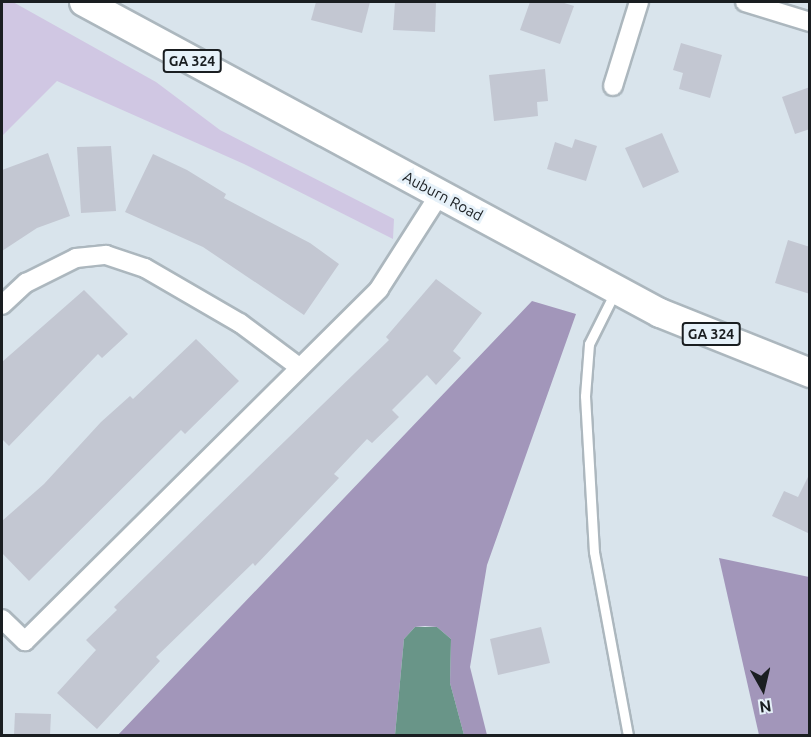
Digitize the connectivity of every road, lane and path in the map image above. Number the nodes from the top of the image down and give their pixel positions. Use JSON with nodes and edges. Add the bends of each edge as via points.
{"nodes":[{"id":1,"x":84,"y":2,"type":"edge"},
{"id":2,"x":639,"y":2,"type":"edge"},
{"id":3,"x":745,"y":2,"type":"edge"},
{"id":4,"x":810,"y":22,"type":"edge"},
{"id":5,"x":613,"y":86,"type":"dead end"},
{"id":6,"x":439,"y":195,"type":"junction"},
{"id":7,"x":616,"y":289,"type":"junction"},
{"id":8,"x":2,"y":305,"type":"edge"},
{"id":9,"x":299,"y":368,"type":"junction"},
{"id":10,"x":810,"y":373,"type":"edge"},
{"id":11,"x":2,"y":619,"type":"edge"},
{"id":12,"x":628,"y":735,"type":"edge"}],
"edges":[{"from":1,"to":6,"type":"main road","name":"Auburn Road","number":"GA 324"},
{"from":2,"to":5,"type":"street"},
{"from":3,"to":4,"type":"street"},
{"from":6,"to":7,"type":"main road","name":"Auburn Road","number":"GA 324"},
{"from":6,"to":9,"type":"street","via":[[379,289]]},
{"from":7,"to":10,"type":"main road","name":"Auburn Road","number":"GA 324","via":[[660,314]]},
{"from":7,"to":12,"type":"lane","via":[[588,344],[585,396],[594,552]]},
{"from":8,"to":9,"type":"street","via":[[26,283],[76,258],[106,255],[145,268],[240,323]]},
{"from":9,"to":11,"type":"street","via":[[25,641]]}]}
